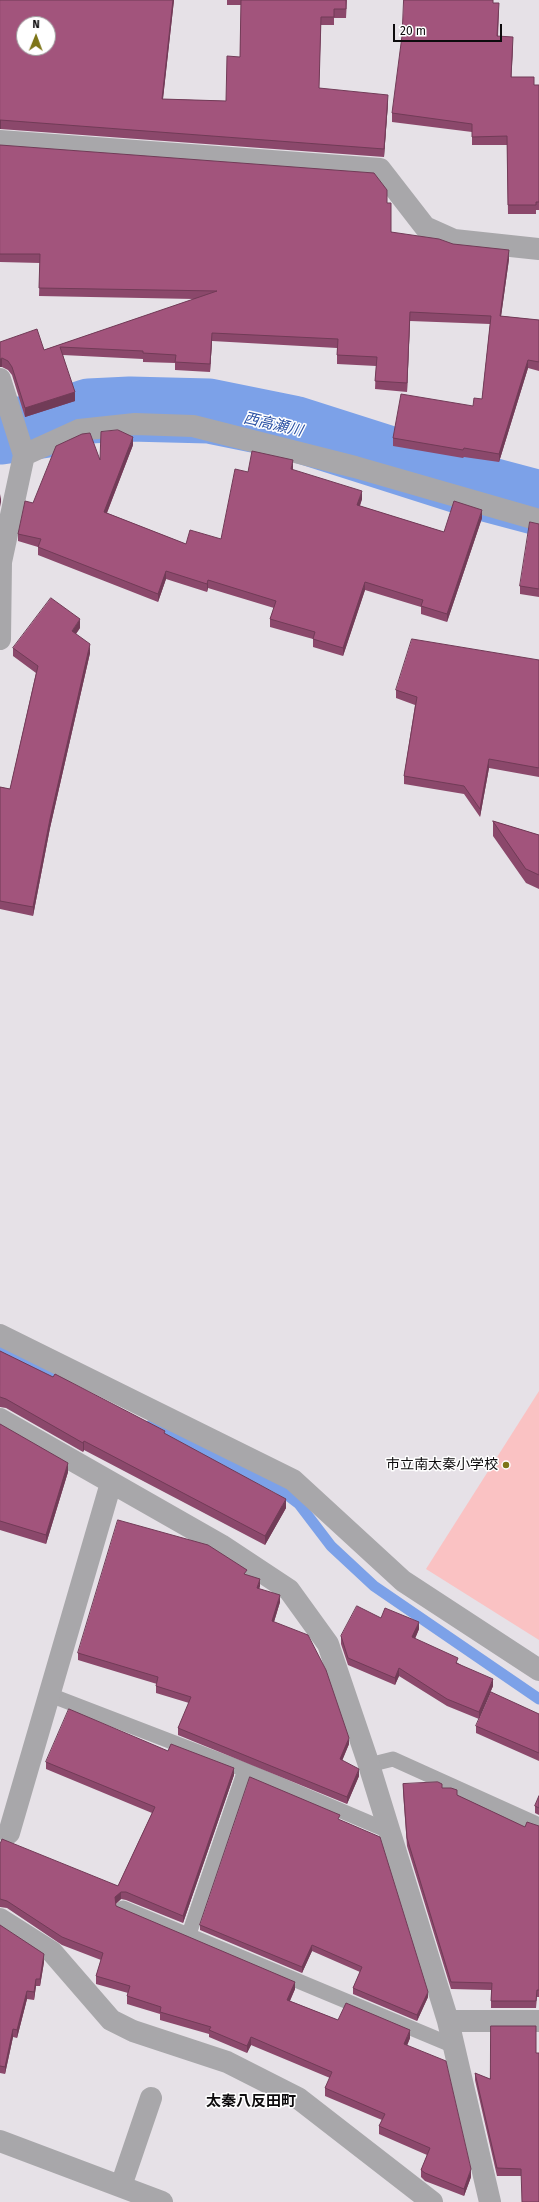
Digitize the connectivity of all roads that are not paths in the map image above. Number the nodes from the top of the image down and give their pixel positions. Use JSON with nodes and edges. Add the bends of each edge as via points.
{"nodes":[{"id":1,"x":0,"y":141,"type":"edge"},
{"id":2,"x":539,"y":249,"type":"edge"},
{"id":3,"x":0,"y":379,"type":"edge"},
{"id":4,"x":22,"y":449,"type":"junction"},
{"id":5,"x":539,"y":520,"type":"edge"},
{"id":6,"x":0,"y":562,"type":"edge"},
{"id":7,"x":0,"y":639,"type":"edge"},
{"id":8,"x":0,"y":1336,"type":"edge"},
{"id":9,"x":0,"y":1419,"type":"edge"},
{"id":10,"x":111,"y":1483,"type":"junction"},
{"id":11,"x":539,"y":1670,"type":"edge"},
{"id":12,"x":50,"y":1695,"type":"junction"},
{"id":13,"x":370,"y":1765,"type":"junction"},
{"id":14,"x":245,"y":1770,"type":"junction"},
{"id":15,"x":539,"y":1825,"type":"edge"},
{"id":16,"x":391,"y":1832,"type":"junction"},
{"id":17,"x":8,"y":1833,"type":"dead end"},
{"id":18,"x":123,"y":1908,"type":"edge"},
{"id":19,"x":0,"y":1919,"type":"edge"},
{"id":20,"x":189,"y":1934,"type":"junction"},
{"id":21,"x":448,"y":2021,"type":"junction"},
{"id":22,"x":539,"y":2021,"type":"edge"},
{"id":23,"x":454,"y":2046,"type":"junction"},
{"id":24,"x":151,"y":2098,"type":"dead end"},
{"id":25,"x":0,"y":2142,"type":"edge"},
{"id":26,"x":121,"y":2186,"type":"junction"},
{"id":27,"x":162,"y":2202,"type":"edge"},
{"id":28,"x":432,"y":2202,"type":"edge"},
{"id":29,"x":490,"y":2202,"type":"edge"}],
"edges":[{"from":1,"to":2,"type":"street","via":[[380,169],[425,227],[454,240]]},
{"from":3,"to":4,"type":"street"},
{"from":4,"to":5,"type":"street","via":[[79,430],[135,424],[193,426],[355,467]]},
{"from":4,"to":6,"type":"street"},
{"from":6,"to":7,"type":"street"},
{"from":8,"to":11,"type":"street","via":[[293,1480],[403,1581]]},
{"from":9,"to":10,"type":"street"},
{"from":10,"to":12,"type":"street"},
{"from":10,"to":13,"type":"street","via":[[221,1545],[289,1590],[328,1644]]},
{"from":12,"to":14,"type":"lane"},
{"from":12,"to":17,"type":"street"},
{"from":13,"to":15,"type":"lane","via":[[393,1758]]},
{"from":13,"to":16,"type":"street"},
{"from":14,"to":16,"type":"lane"},
{"from":14,"to":20,"type":"lane"},
{"from":16,"to":21,"type":"street"},
{"from":18,"to":20,"type":"lane"},
{"from":19,"to":28,"type":"street","via":[[52,1952],[112,2020],[133,2031],[227,2062],[298,2098]]},
{"from":20,"to":23,"type":"lane"},
{"from":21,"to":22,"type":"street"},
{"from":21,"to":23,"type":"street"},
{"from":23,"to":29,"type":"street"},
{"from":24,"to":26,"type":"street"},
{"from":25,"to":26,"type":"street"},
{"from":26,"to":27,"type":"street"}]}
